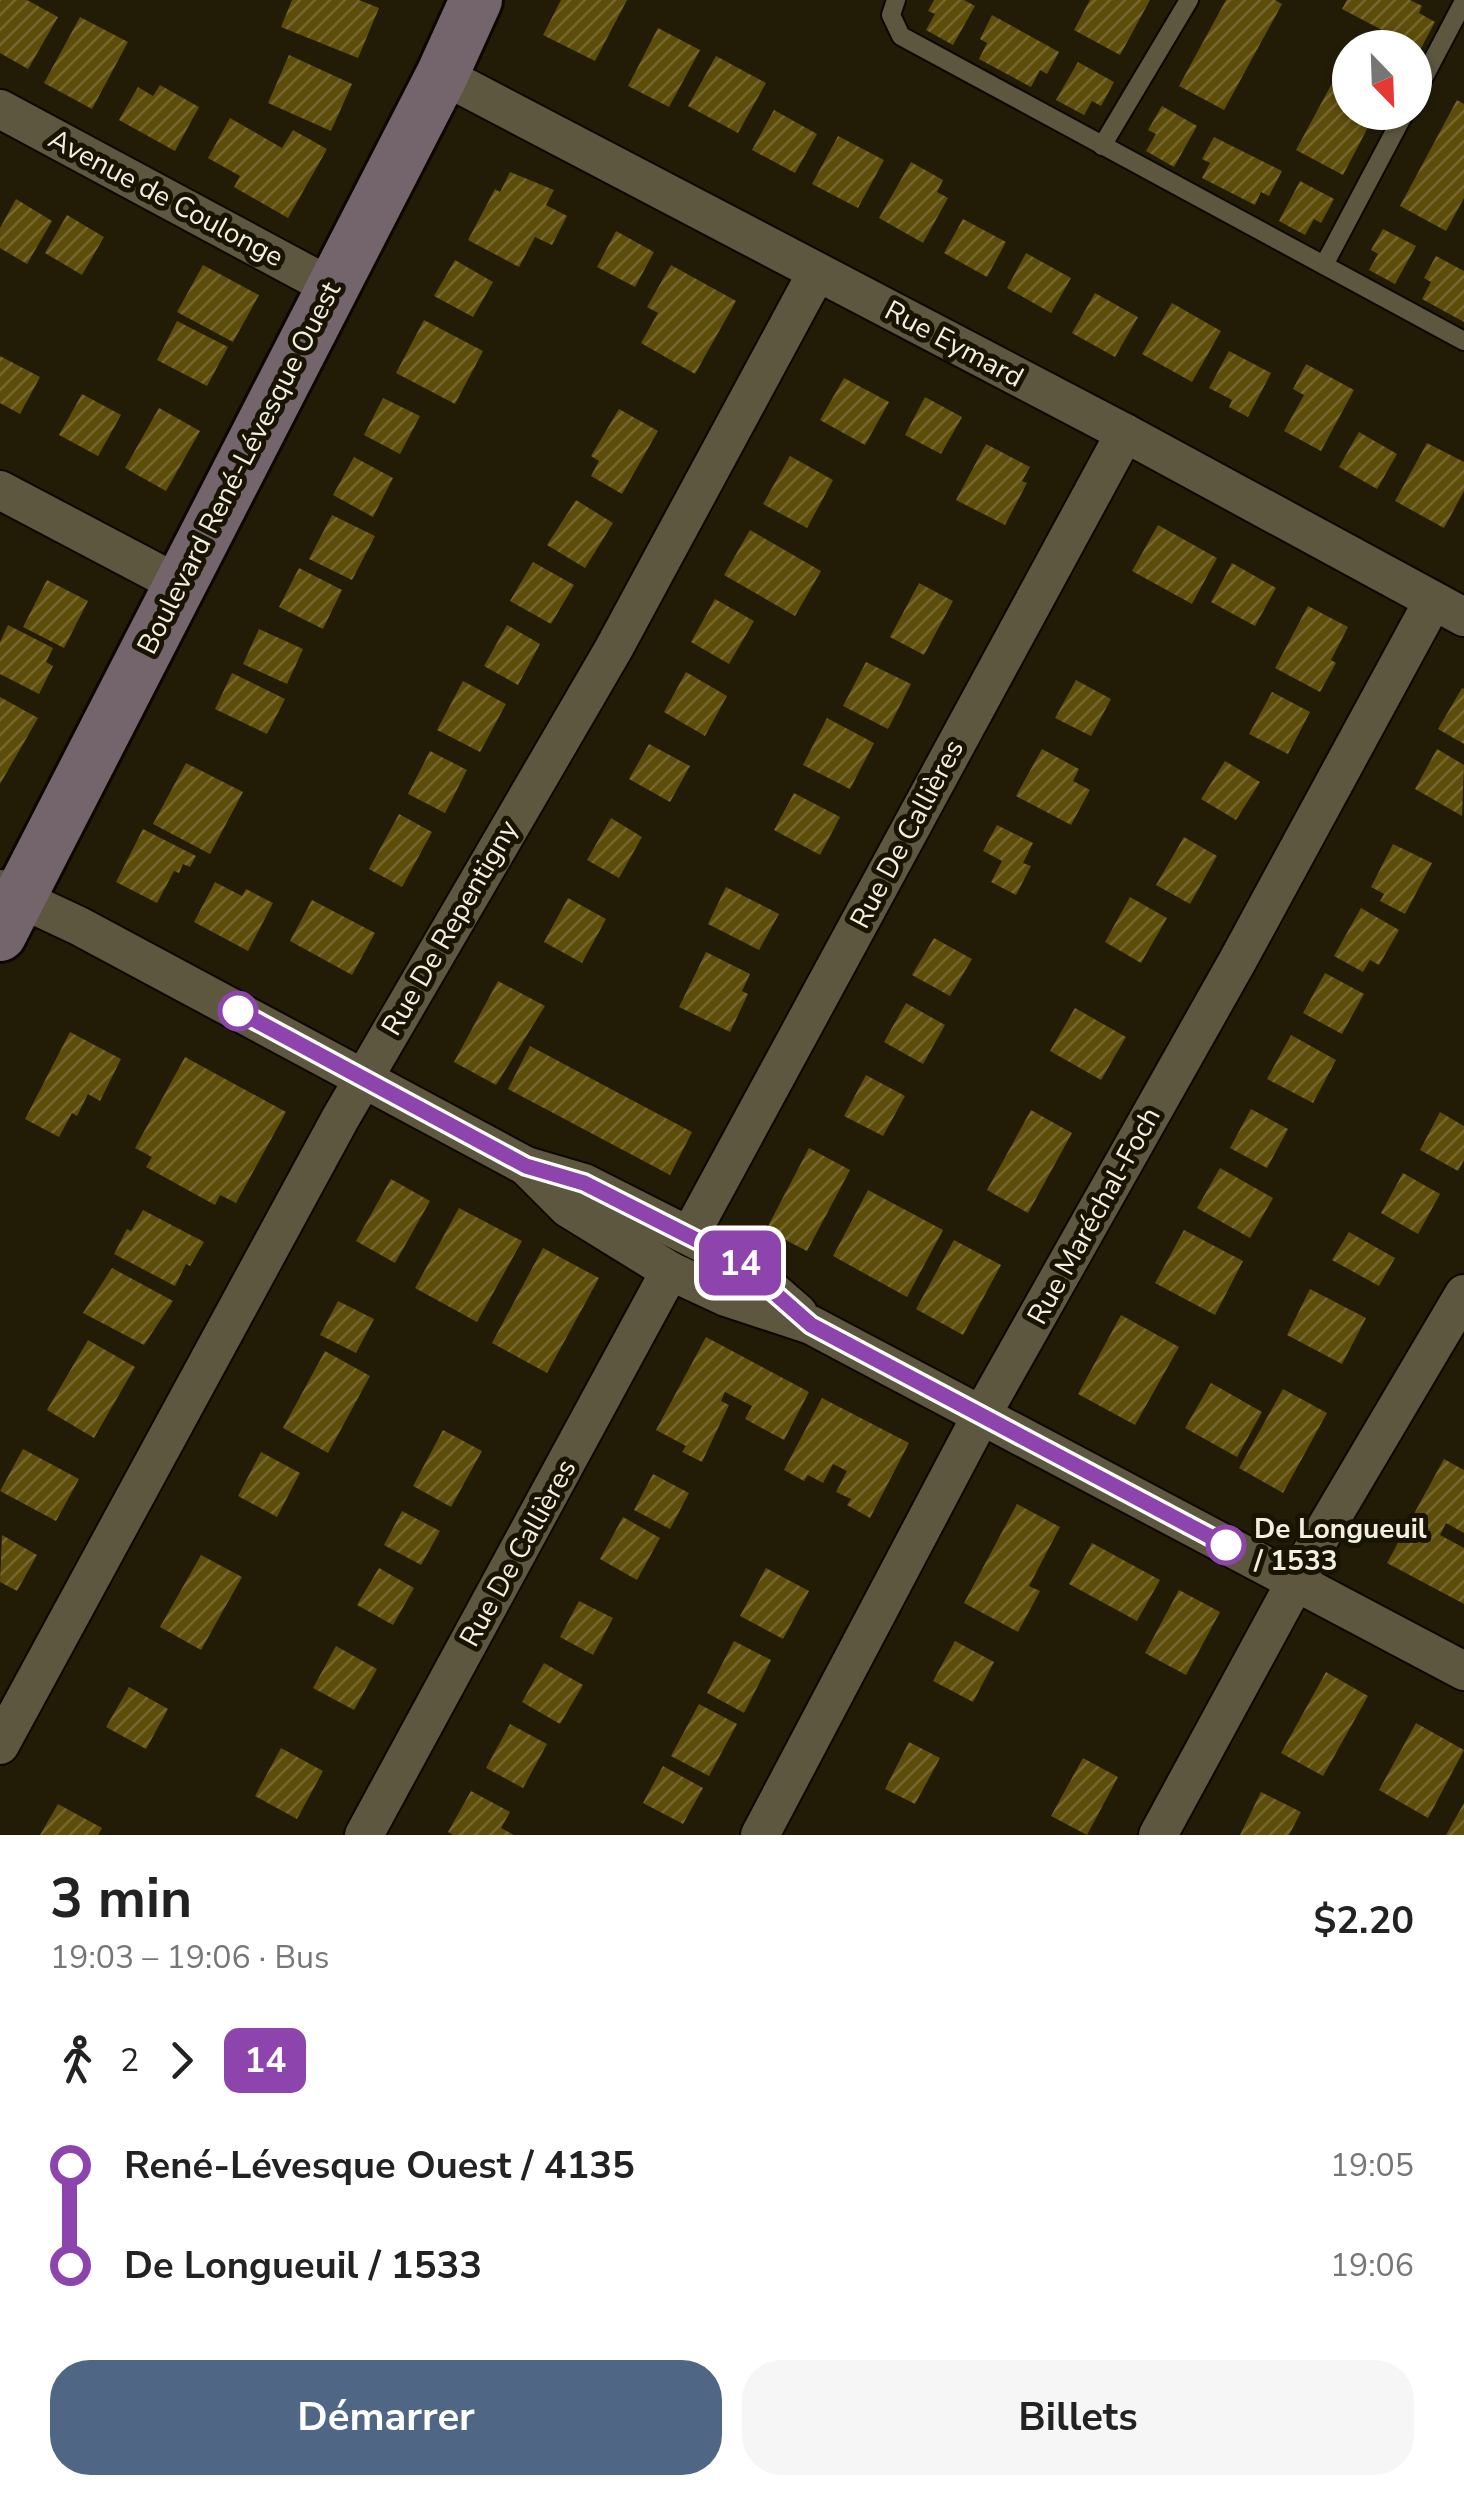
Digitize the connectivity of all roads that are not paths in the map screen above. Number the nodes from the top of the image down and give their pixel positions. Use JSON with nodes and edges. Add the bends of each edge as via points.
{"nodes":[{"id":1,"x":476,"y":0,"type":"edge"},
{"id":2,"x":896,"y":0,"type":"edge"},
{"id":3,"x":1189,"y":0,"type":"edge"},
{"id":4,"x":1464,"y":1,"type":"edge"},
{"id":5,"x":1432,"y":62,"type":"edge"},
{"id":6,"x":442,"y":75,"type":"junction"},
{"id":7,"x":0,"y":109,"type":"edge"},
{"id":8,"x":1395,"y":130,"type":"edge"},
{"id":9,"x":1102,"y":146,"type":"junction"},
{"id":10,"x":1324,"y":265,"type":"junction"},
{"id":11,"x":817,"y":272,"type":"junction"},
{"id":12,"x":331,"y":287,"type":"junction"},
{"id":13,"x":1464,"y":341,"type":"edge"},
{"id":14,"x":1125,"y":433,"type":"junction"},
{"id":15,"x":0,"y":490,"type":"edge"},
{"id":16,"x":180,"y":585,"type":"junction"},
{"id":17,"x":1449,"y":609,"type":"edge"},
{"id":18,"x":6,"y":907,"type":"edge"},
{"id":19,"x":363,"y":1078,"type":"junction"},
{"id":20,"x":526,"y":1166,"type":"junction"},
{"id":21,"x":690,"y":1235,"type":"junction"},
{"id":22,"x":670,"y":1271,"type":"junction"},
{"id":23,"x":1464,"y":1294,"type":"edge"},
{"id":24,"x":811,"y":1325,"type":"junction"},
{"id":25,"x":981,"y":1416,"type":"junction"},
{"id":26,"x":1296,"y":1582,"type":"junction"},
{"id":27,"x":1464,"y":1671,"type":"edge"},
{"id":28,"x":0,"y":1745,"type":"edge"},
{"id":29,"x":364,"y":1835,"type":"edge"},
{"id":30,"x":760,"y":1835,"type":"edge"},
{"id":31,"x":1158,"y":1835,"type":"edge"}],
"edges":[{"from":1,"to":6,"type":"main road","name":"Boulevard René-Lévesque Ouest"},
{"from":2,"to":9,"type":"lane","via":[[890,15],[902,36]]},
{"from":3,"to":9,"type":"lane"},
{"from":4,"to":5,"type":"lane"},
{"from":6,"to":11,"type":"street","name":"Rue Eymard"},
{"from":6,"to":12,"type":"main road","name":"Boulevard René-Lévesque Ouest"},
{"from":7,"to":12,"type":"street","name":"Avenue de Coulonge"},
{"from":8,"to":10,"type":"lane"},
{"from":9,"to":10,"type":"lane"},
{"from":10,"to":13,"type":"lane"},
{"from":11,"to":14,"type":"street","name":"Rue Eymard"},
{"from":11,"to":19,"type":"street","name":"Rue De Repentigny","via":[[613,650]]},
{"from":12,"to":16,"type":"main road","name":"Boulevard René-Lévesque Ouest"},
{"from":14,"to":17,"type":"street","name":"Rue Eymard"},
{"from":14,"to":21,"type":"street","name":"Rue De Callières"},
{"from":15,"to":16,"type":"street"},
{"from":16,"to":18,"type":"main road","name":"Boulevard René-Lévesque Ouest"},
{"from":17,"to":25,"type":"street","name":"Rue Maréchal-Foch","via":[[1238,960]]},
{"from":18,"to":19,"type":"street","via":[[79,926]]},
{"from":19,"to":20,"type":"street"},
{"from":19,"to":28,"type":"street","name":"Rue De Repentigny"},
{"from":20,"to":21,"type":"street","via":[[584,1183]]},
{"from":20,"to":22,"type":"street","via":[[568,1208]]},
{"from":21,"to":24,"type":"street","via":[[738,1261]]},
{"from":22,"to":24,"type":"street"},
{"from":22,"to":29,"type":"street","name":"Rue De Callières"},
{"from":23,"to":26,"type":"street"},
{"from":24,"to":25,"type":"street"},
{"from":25,"to":26,"type":"street"},
{"from":25,"to":30,"type":"street","name":"Rue Maréchal-Foch"},
{"from":26,"to":27,"type":"street"},
{"from":26,"to":31,"type":"street"}]}
